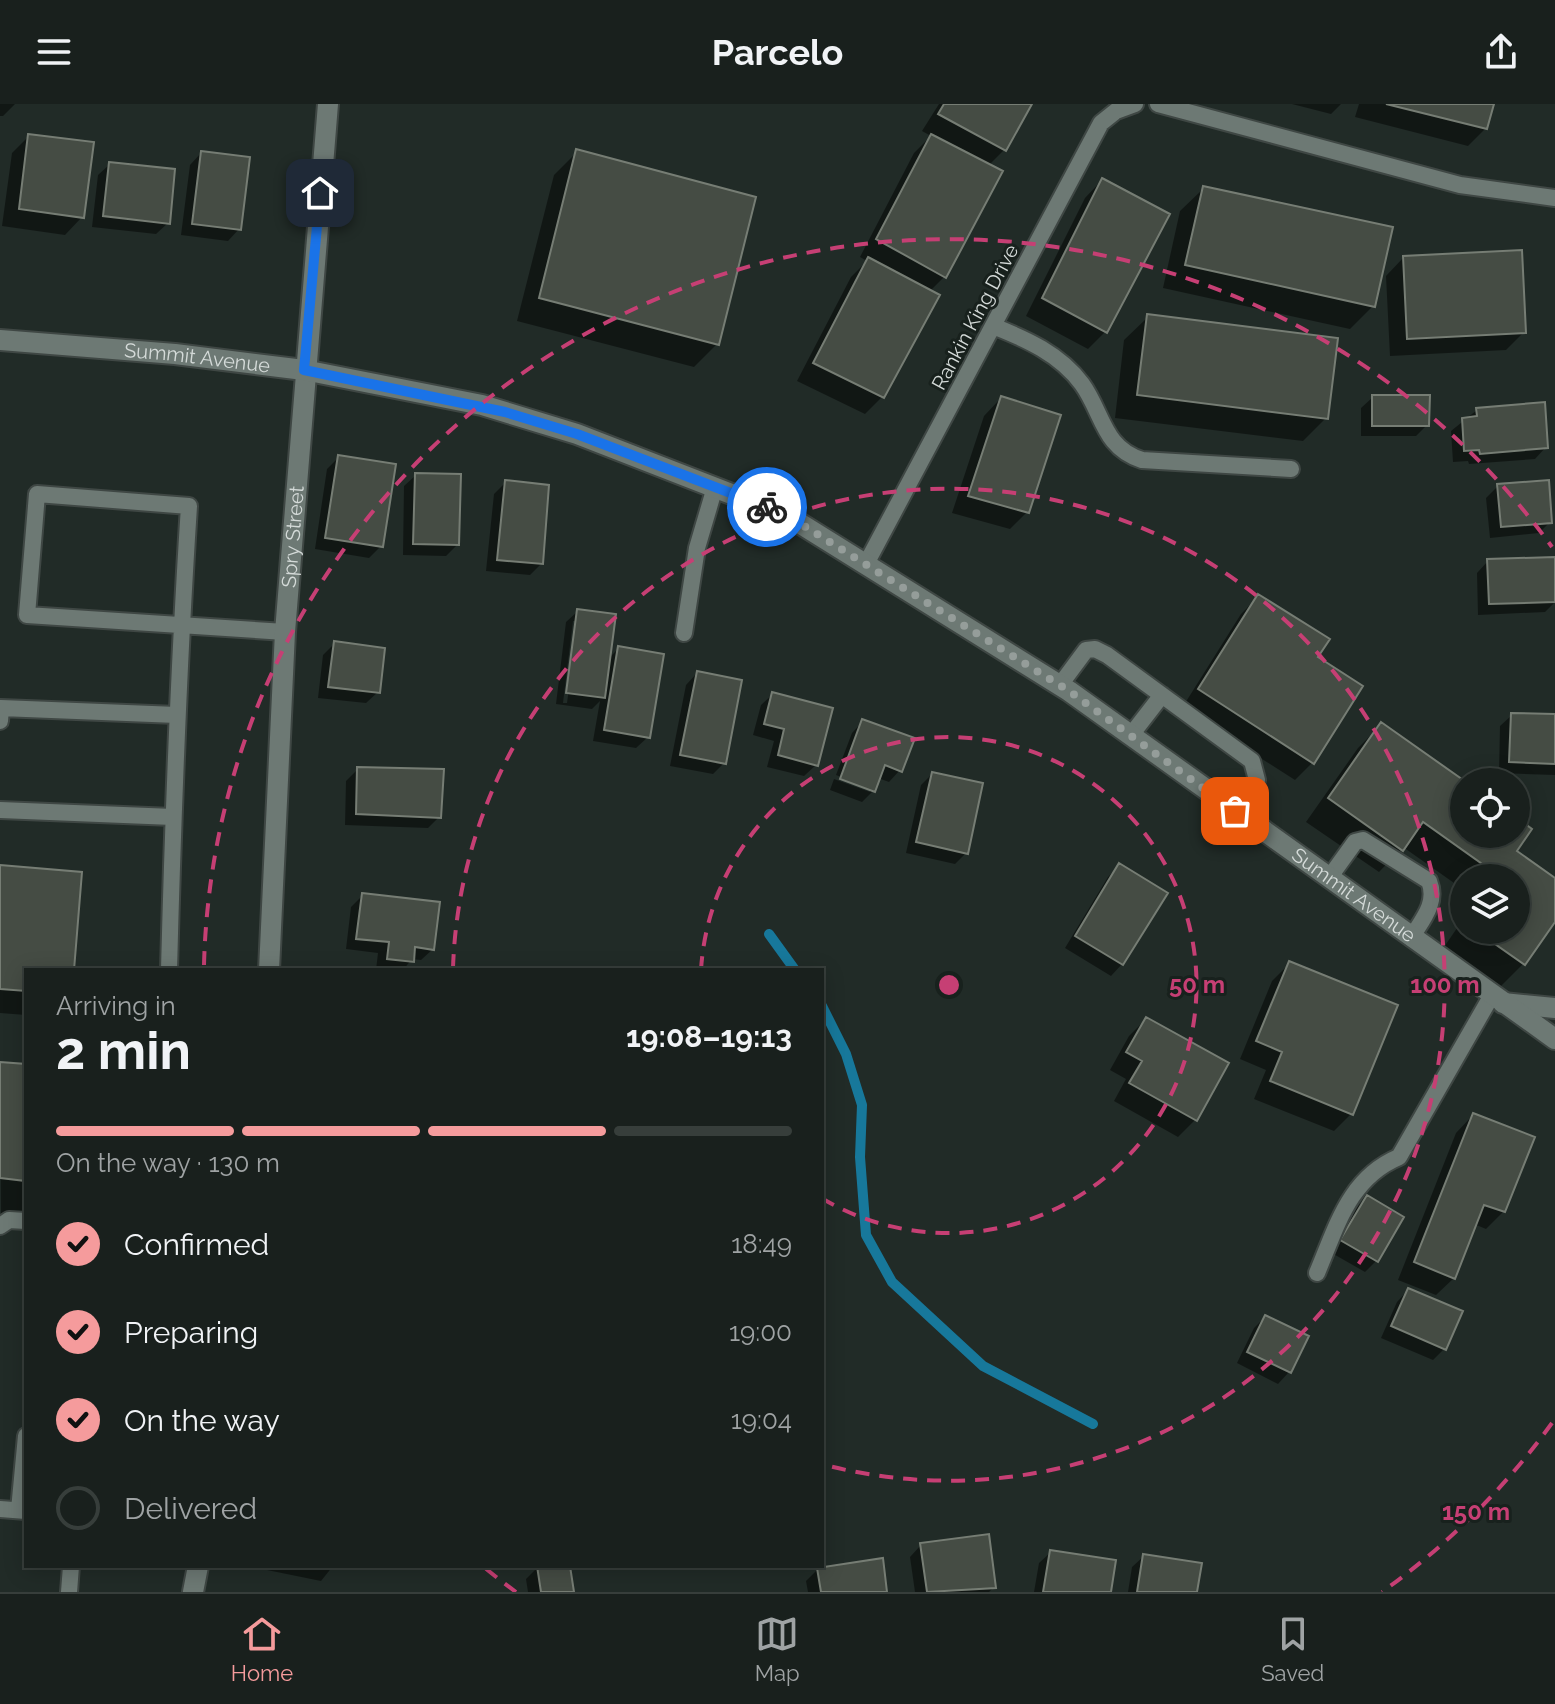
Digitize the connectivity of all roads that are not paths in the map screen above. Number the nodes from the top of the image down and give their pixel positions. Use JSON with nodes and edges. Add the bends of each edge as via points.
{"nodes":[{"id":1,"x":328,"y":104,"type":"edge"},
{"id":2,"x":1135,"y":104,"type":"edge"},
{"id":3,"x":1158,"y":104,"type":"edge"},
{"id":4,"x":1555,"y":198,"type":"edge"},
{"id":5,"x":993,"y":326,"type":"junction"},
{"id":6,"x":0,"y":340,"type":"edge"},
{"id":7,"x":304,"y":370,"type":"junction"},
{"id":8,"x":1291,"y":469,"type":"dead end"},
{"id":9,"x":715,"y":487,"type":"junction"},
{"id":10,"x":866,"y":564,"type":"junction"},
{"id":11,"x":181,"y":626,"type":"junction"},
{"id":12,"x":285,"y":632,"type":"junction"},
{"id":13,"x":684,"y":633,"type":"dead end"},
{"id":14,"x":1060,"y":685,"type":"junction"},
{"id":15,"x":1162,"y":695,"type":"junction"},
{"id":16,"x":177,"y":715,"type":"junction"},
{"id":17,"x":0,"y":721,"type":"edge"},
{"id":18,"x":1131,"y":735,"type":"junction"},
{"id":19,"x":0,"y":810,"type":"edge"},
{"id":20,"x":1235,"y":811,"type":"junction"},
{"id":21,"x":173,"y":817,"type":"junction"},
{"id":22,"x":1329,"y":878,"type":"junction"},
{"id":23,"x":1411,"y":938,"type":"junction"},
{"id":24,"x":169,"y":968,"type":"edge"},
{"id":25,"x":269,"y":968,"type":"edge"},
{"id":26,"x":1498,"y":999,"type":"junction"},
{"id":27,"x":1555,"y":1008,"type":"edge"},
{"id":28,"x":1555,"y":1039,"type":"edge"},
{"id":29,"x":24,"y":1221,"type":"edge"},
{"id":30,"x":0,"y":1226,"type":"edge"},
{"id":31,"x":1317,"y":1273,"type":"dead end"},
{"id":32,"x":24,"y":1485,"type":"edge"},
{"id":33,"x":0,"y":1509,"type":"edge"},
{"id":34,"x":23,"y":1510,"type":"edge"},
{"id":35,"x":71,"y":1568,"type":"edge"},
{"id":36,"x":198,"y":1568,"type":"edge"},
{"id":37,"x":69,"y":1592,"type":"edge"},
{"id":38,"x":193,"y":1592,"type":"edge"}],
"edges":[{"from":1,"to":7,"type":"main road","name":"Spry Street"},
{"from":2,"to":5,"type":"lane","name":"Rankin King Drive","via":[[1101,123]]},
{"from":3,"to":4,"type":"lane","via":[[1460,185]]},
{"from":5,"to":8,"type":"lane","via":[[1058,359],[1081,383],[1116,447],[1128,456]]},
{"from":5,"to":10,"type":"lane","name":"Rankin King Drive"},
{"from":6,"to":7,"type":"main road","name":"Summit Avenue"},
{"from":7,"to":9,"type":"main road","name":"Summit Avenue","via":[[482,405],[577,434]]},
{"from":7,"to":12,"type":"main road","name":"Spry Street"},
{"from":9,"to":10,"type":"main road","name":"Summit Avenue","via":[[788,516]]},
{"from":9,"to":13,"type":"lane","via":[[697,548]]},
{"from":10,"to":14,"type":"main road","name":"Summit Avenue"},
{"from":11,"to":11,"type":"lane","via":[[189,506],[37,494],[27,615]]},
{"from":11,"to":12,"type":"lane"},
{"from":11,"to":16,"type":"lane"},
{"from":12,"to":25,"type":"main road","name":"Spry Street"},
{"from":14,"to":15,"type":"lane","via":[[1086,650],[1095,649]]},
{"from":14,"to":18,"type":"main road","name":"Summit Avenue"},
{"from":15,"to":18,"type":"lane"},
{"from":15,"to":20,"type":"lane","via":[[1252,761],[1257,780]]},
{"from":16,"to":17,"type":"lane","via":[[1,708]]},
{"from":16,"to":21,"type":"lane"},
{"from":18,"to":20,"type":"main road","name":"Summit Avenue"},
{"from":19,"to":21,"type":"lane"},
{"from":20,"to":22,"type":"main road","name":"Summit Avenue"},
{"from":21,"to":24,"type":"lane"},
{"from":22,"to":23,"type":"main road","name":"Summit Avenue"},
{"from":22,"to":23,"type":"lane","via":[[1355,842],[1363,840],[1429,881],[1434,892],[1430,906]]},
{"from":23,"to":26,"type":"main road","name":"Summit Avenue"},
{"from":26,"to":27,"type":"main road"},
{"from":26,"to":28,"type":"main road","name":"Summit Avenue"},
{"from":26,"to":31,"type":"lane","via":[[1399,1157],[1381,1165],[1347,1201]]},
{"from":29,"to":30,"type":"lane"},
{"from":32,"to":34,"type":"lane"},
{"from":33,"to":34,"type":"lane"},
{"from":35,"to":37,"type":"lane"},
{"from":36,"to":38,"type":"main road"}]}
